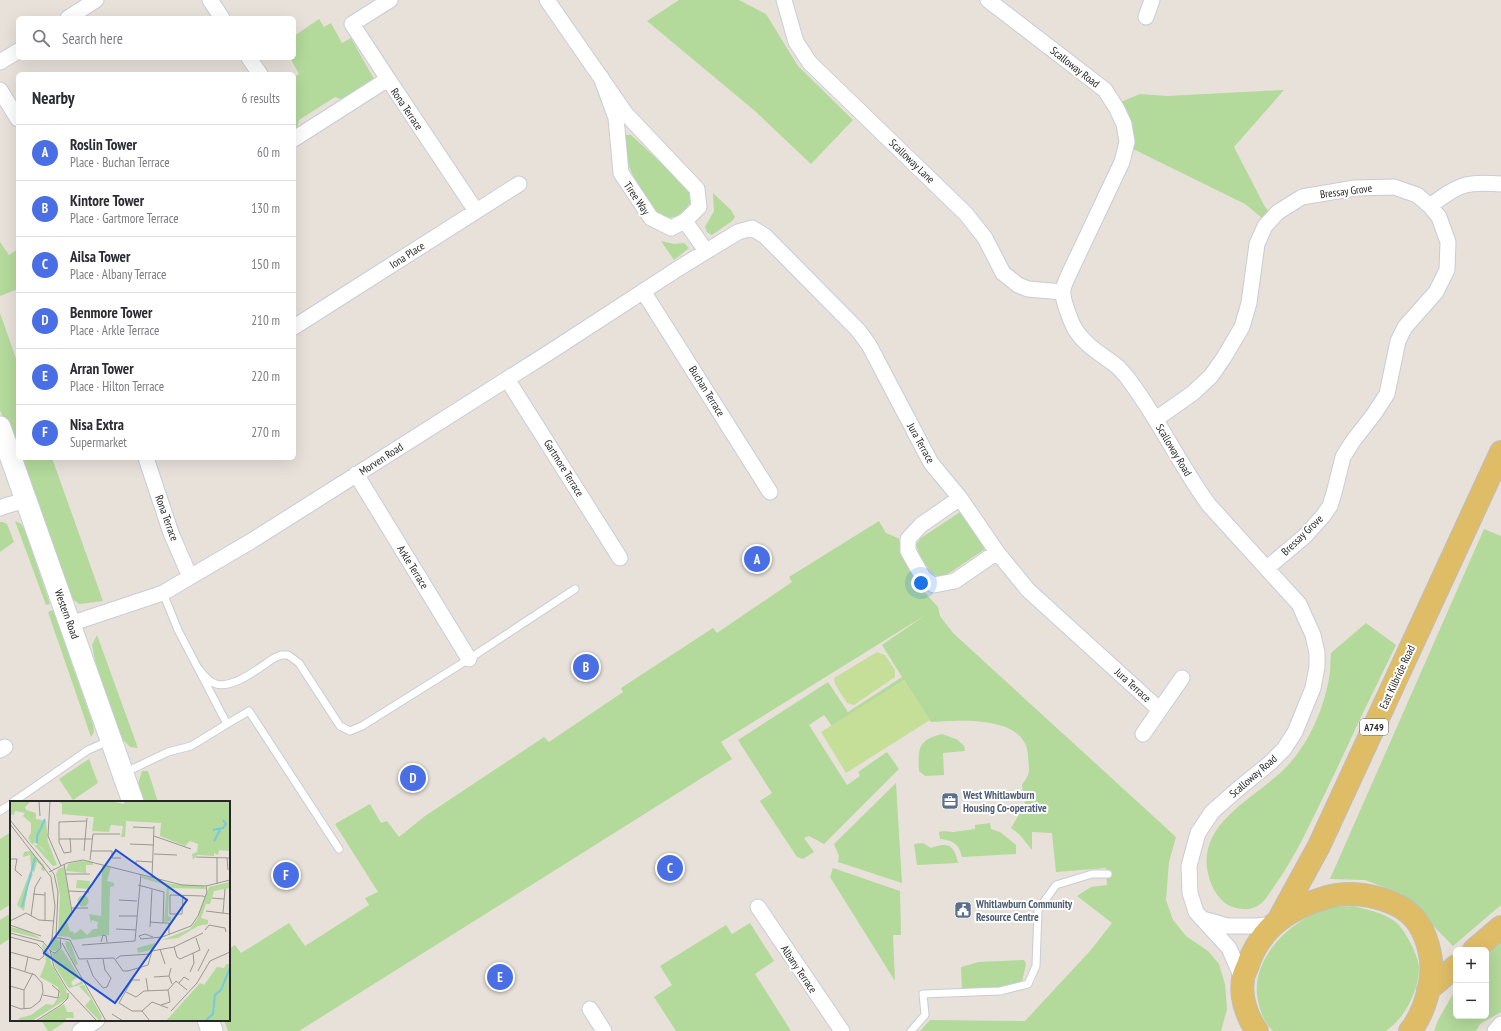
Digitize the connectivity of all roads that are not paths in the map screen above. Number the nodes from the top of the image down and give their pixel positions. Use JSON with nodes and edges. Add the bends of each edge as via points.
{"nodes":[{"id":1,"x":96,"y":0,"type":"edge"},
{"id":2,"x":210,"y":0,"type":"edge"},
{"id":3,"x":390,"y":0,"type":"edge"},
{"id":4,"x":547,"y":0,"type":"edge"},
{"id":5,"x":784,"y":0,"type":"edge"},
{"id":6,"x":988,"y":0,"type":"edge"},
{"id":7,"x":1152,"y":0,"type":"edge"},
{"id":8,"x":71,"y":16,"type":"edge"},
{"id":9,"x":221,"y":16,"type":"edge"},
{"id":10,"x":1146,"y":17,"type":"dead end"},
{"id":11,"x":16,"y":51,"type":"edge"},
{"id":12,"x":250,"y":60,"type":"edge"},
{"id":13,"x":0,"y":62,"type":"edge"},
{"id":14,"x":259,"y":72,"type":"edge"},
{"id":15,"x":600,"y":77,"type":"junction"},
{"id":16,"x":388,"y":79,"type":"junction"},
{"id":17,"x":0,"y":90,"type":"edge"},
{"id":18,"x":16,"y":115,"type":"edge"},
{"id":19,"x":296,"y":138,"type":"edge"},
{"id":20,"x":519,"y":184,"type":"dead end"},
{"id":21,"x":1501,"y":184,"type":"edge"},
{"id":22,"x":1430,"y":206,"type":"junction"},
{"id":23,"x":476,"y":211,"type":"junction"},
{"id":24,"x":685,"y":221,"type":"junction"},
{"id":25,"x":706,"y":251,"type":"junction"},
{"id":26,"x":679,"y":268,"type":"joint"},
{"id":27,"x":643,"y":291,"type":"junction"},
{"id":28,"x":1063,"y":292,"type":"junction"},
{"id":29,"x":296,"y":326,"type":"edge"},
{"id":30,"x":507,"y":379,"type":"junction"},
{"id":31,"x":1156,"y":419,"type":"junction"},
{"id":32,"x":0,"y":427,"type":"edge"},
{"id":33,"x":1501,"y":452,"type":"edge"},
{"id":34,"x":147,"y":460,"type":"edge"},
{"id":35,"x":356,"y":474,"type":"junction"},
{"id":36,"x":770,"y":492,"type":"dead end"},
{"id":37,"x":960,"y":498,"type":"junction"},
{"id":38,"x":26,"y":500,"type":"junction"},
{"id":39,"x":0,"y":508,"type":"edge"},
{"id":40,"x":997,"y":552,"type":"junction"},
{"id":41,"x":620,"y":558,"type":"dead end"},
{"id":42,"x":1267,"y":568,"type":"junction"},
{"id":43,"x":190,"y":577,"type":"junction"},
{"id":44,"x":574,"y":589,"type":"dead end"},
{"id":45,"x":163,"y":593,"type":"junction"},
{"id":46,"x":70,"y":624,"type":"junction"},
{"id":47,"x":470,"y":659,"type":"junction"},
{"id":48,"x":198,"y":668,"type":"junction"},
{"id":49,"x":1182,"y":678,"type":"dead end"},
{"id":50,"x":1160,"y":710,"type":"junction"},
{"id":51,"x":227,"y":724,"type":"junction"},
{"id":52,"x":1143,"y":734,"type":"dead end"},
{"id":53,"x":111,"y":740,"type":"junction"},
{"id":54,"x":123,"y":773,"type":"junction"},
{"id":55,"x":15,"y":801,"type":"edge"},
{"id":56,"x":133,"y":801,"type":"edge"},
{"id":57,"x":10,"y":804,"type":"edge"},
{"id":58,"x":0,"y":811,"type":"edge"},
{"id":59,"x":339,"y":849,"type":"dead end"},
{"id":60,"x":1108,"y":874,"type":"dead end"},
{"id":61,"x":758,"y":907,"type":"dead end"},
{"id":62,"x":1202,"y":919,"type":"junction"},
{"id":63,"x":1276,"y":923,"type":"junction"},
{"id":64,"x":1501,"y":927,"type":"edge"},
{"id":65,"x":1478,"y":947,"type":"edge"},
{"id":66,"x":1453,"y":969,"type":"edge"},
{"id":67,"x":1243,"y":980,"type":"junction"},
{"id":68,"x":1428,"y":990,"type":"junction"},
{"id":69,"x":590,"y":1009,"type":"dead end"},
{"id":70,"x":96,"y":1021,"type":"edge"},
{"id":71,"x":208,"y":1021,"type":"edge"},
{"id":72,"x":1501,"y":1024,"type":"edge"},
{"id":73,"x":1250,"y":1028,"type":"edge"},
{"id":74,"x":1413,"y":1029,"type":"edge"},
{"id":75,"x":80,"y":1031,"type":"edge"},
{"id":76,"x":212,"y":1031,"type":"edge"},
{"id":77,"x":604,"y":1031,"type":"edge"},
{"id":78,"x":842,"y":1031,"type":"edge"},
{"id":79,"x":911,"y":1031,"type":"edge"},
{"id":80,"x":1495,"y":1031,"type":"edge"}],
"edges":[{"from":1,"to":8,"type":"street"},
{"from":2,"to":9,"type":"street"},
{"from":3,"to":16,"type":"street","via":[[352,24]]},
{"from":4,"to":15,"type":"street","name":"Tiree Way"},
{"from":5,"to":28,"type":"street","name":"Scalloway Lane","via":[[796,42],[810,63],[966,214],[985,238],[1003,273],[1018,285],[1028,289]]},
{"from":6,"to":28,"type":"street","name":"Scalloway Road","via":[[1105,90],[1124,124],[1127,142],[1122,162]]},
{"from":7,"to":10,"type":"street"},
{"from":11,"to":13,"type":"street"},
{"from":12,"to":14,"type":"street"},
{"from":15,"to":24,"type":"street","name":"Tiree Way","via":[[626,114],[697,189],[699,207]]},
{"from":15,"to":24,"type":"street","name":"Tiree Way","via":[[616,118],[620,173],[651,218],[671,228]]},
{"from":16,"to":19,"type":"street","name":"Rona Terrace"},
{"from":16,"to":23,"type":"street","name":"Rona Terrace"},
{"from":17,"to":18,"type":"street"},
{"from":20,"to":23,"type":"street","name":"Iona Place"},
{"from":21,"to":22,"type":"street","via":[[1479,182],[1461,186]]},
{"from":22,"to":31,"type":"street","name":"Bressay Grove","via":[[1417,195],[1394,187],[1355,188],[1302,197],[1278,212],[1265,226],[1257,244],[1242,327],[1211,376],[1193,393]]},
{"from":22,"to":42,"type":"street","name":"Bressay Grove","via":[[1439,217],[1448,242],[1447,270],[1436,292],[1405,327],[1398,341],[1387,394],[1343,457],[1330,506],[1305,536]]},
{"from":23,"to":29,"type":"street","name":"Iona Place"},
{"from":24,"to":25,"type":"street"},
{"from":25,"to":26,"type":"street","name":"Jura Terrace"},
{"from":25,"to":37,"type":"street","name":"Jura Terrace","via":[[738,232],[752,228],[765,236],[858,330],[869,345],[930,463]]},
{"from":26,"to":27,"type":"street","name":"Morven Road"},
{"from":27,"to":30,"type":"street","name":"Morven Road"},
{"from":27,"to":36,"type":"street","name":"Buchan Terrace"},
{"from":28,"to":31,"type":"street","name":"Scalloway Road","via":[[1068,315],[1075,329],[1089,345],[1119,368]]},
{"from":30,"to":35,"type":"street","name":"Morven Road"},
{"from":30,"to":41,"type":"street","name":"Gartmore Terrace"},
{"from":31,"to":42,"type":"street","name":"Scalloway Road","via":[[1200,493]]},
{"from":32,"to":38,"type":"street","name":"Western Road"},
{"from":33,"to":63,"type":"main road","name":"East Kilbride Road","number":"A749","via":[[1319,846]]},
{"from":34,"to":43,"type":"street","name":"Rona Terrace","via":[[171,533]]},
{"from":35,"to":43,"type":"street","name":"Morven Road"},
{"from":35,"to":47,"type":"street","name":"Arkle Terrace"},
{"from":37,"to":40,"type":"street","name":"Jura Terrace"},
{"from":37,"to":40,"type":"street","via":[[921,525],[908,540],[908,551],[924,579],[934,585],[955,581]]},
{"from":38,"to":39,"type":"street"},
{"from":38,"to":46,"type":"street","name":"Western Road"},
{"from":40,"to":50,"type":"street","name":"Jura Terrace","via":[[1028,590]]},
{"from":42,"to":62,"type":"street","name":"Scalloway Road","via":[[1300,604],[1308,620],[1314,635],[1316,674],[1304,711],[1284,749],[1212,812],[1198,834],[1189,866],[1189,884],[1192,903]]},
{"from":43,"to":45,"type":"street","name":"Morven Road"},
{"from":44,"to":47,"type":"lane"},
{"from":45,"to":46,"type":"street","name":"Morven Road"},
{"from":45,"to":48,"type":"lane","via":[[178,630]]},
{"from":46,"to":53,"type":"street","name":"Western Road"},
{"from":47,"to":48,"type":"lane","via":[[350,731],[340,726],[299,664],[288,655],[274,658],[239,680],[227,684],[216,684],[206,678]]},
{"from":48,"to":51,"type":"lane"},
{"from":49,"to":50,"type":"street"},
{"from":50,"to":52,"type":"street"},
{"from":51,"to":54,"type":"lane","via":[[191,746],[168,752]]},
{"from":51,"to":59,"type":"lane","via":[[249,711]]},
{"from":53,"to":54,"type":"street","name":"Western Road"},
{"from":53,"to":55,"type":"lane","via":[[88,750]]},
{"from":54,"to":56,"type":"street","name":"Western Road"},
{"from":57,"to":58,"type":"lane"},
{"from":60,"to":79,"type":"lane","via":[[1092,874],[1056,885],[1038,910],[1036,966],[1028,984],[1000,991],[923,994],[925,1015]]},
{"from":61,"to":78,"type":"street","name":"Albany Terrace"},
{"from":62,"to":63,"type":"street","via":[[1227,926]]},
{"from":62,"to":67,"type":"street","name":"Scalloway Road","via":[[1230,948]]},
{"from":63,"to":67,"type":"main road","via":[[1254,951]]},
{"from":63,"to":68,"type":"main road","via":[[1302,907],[1328,896],[1348,894],[1390,901],[1418,922],[1428,943],[1432,963]]},
{"from":64,"to":65,"type":"main road"},
{"from":66,"to":68,"type":"main road"},
{"from":67,"to":73,"type":"main road","via":[[1242,994]]},
{"from":68,"to":74,"type":"main road"},
{"from":69,"to":77,"type":"street"},
{"from":70,"to":75,"type":"street"},
{"from":71,"to":76,"type":"street"},
{"from":72,"to":80,"type":"street"}]}
